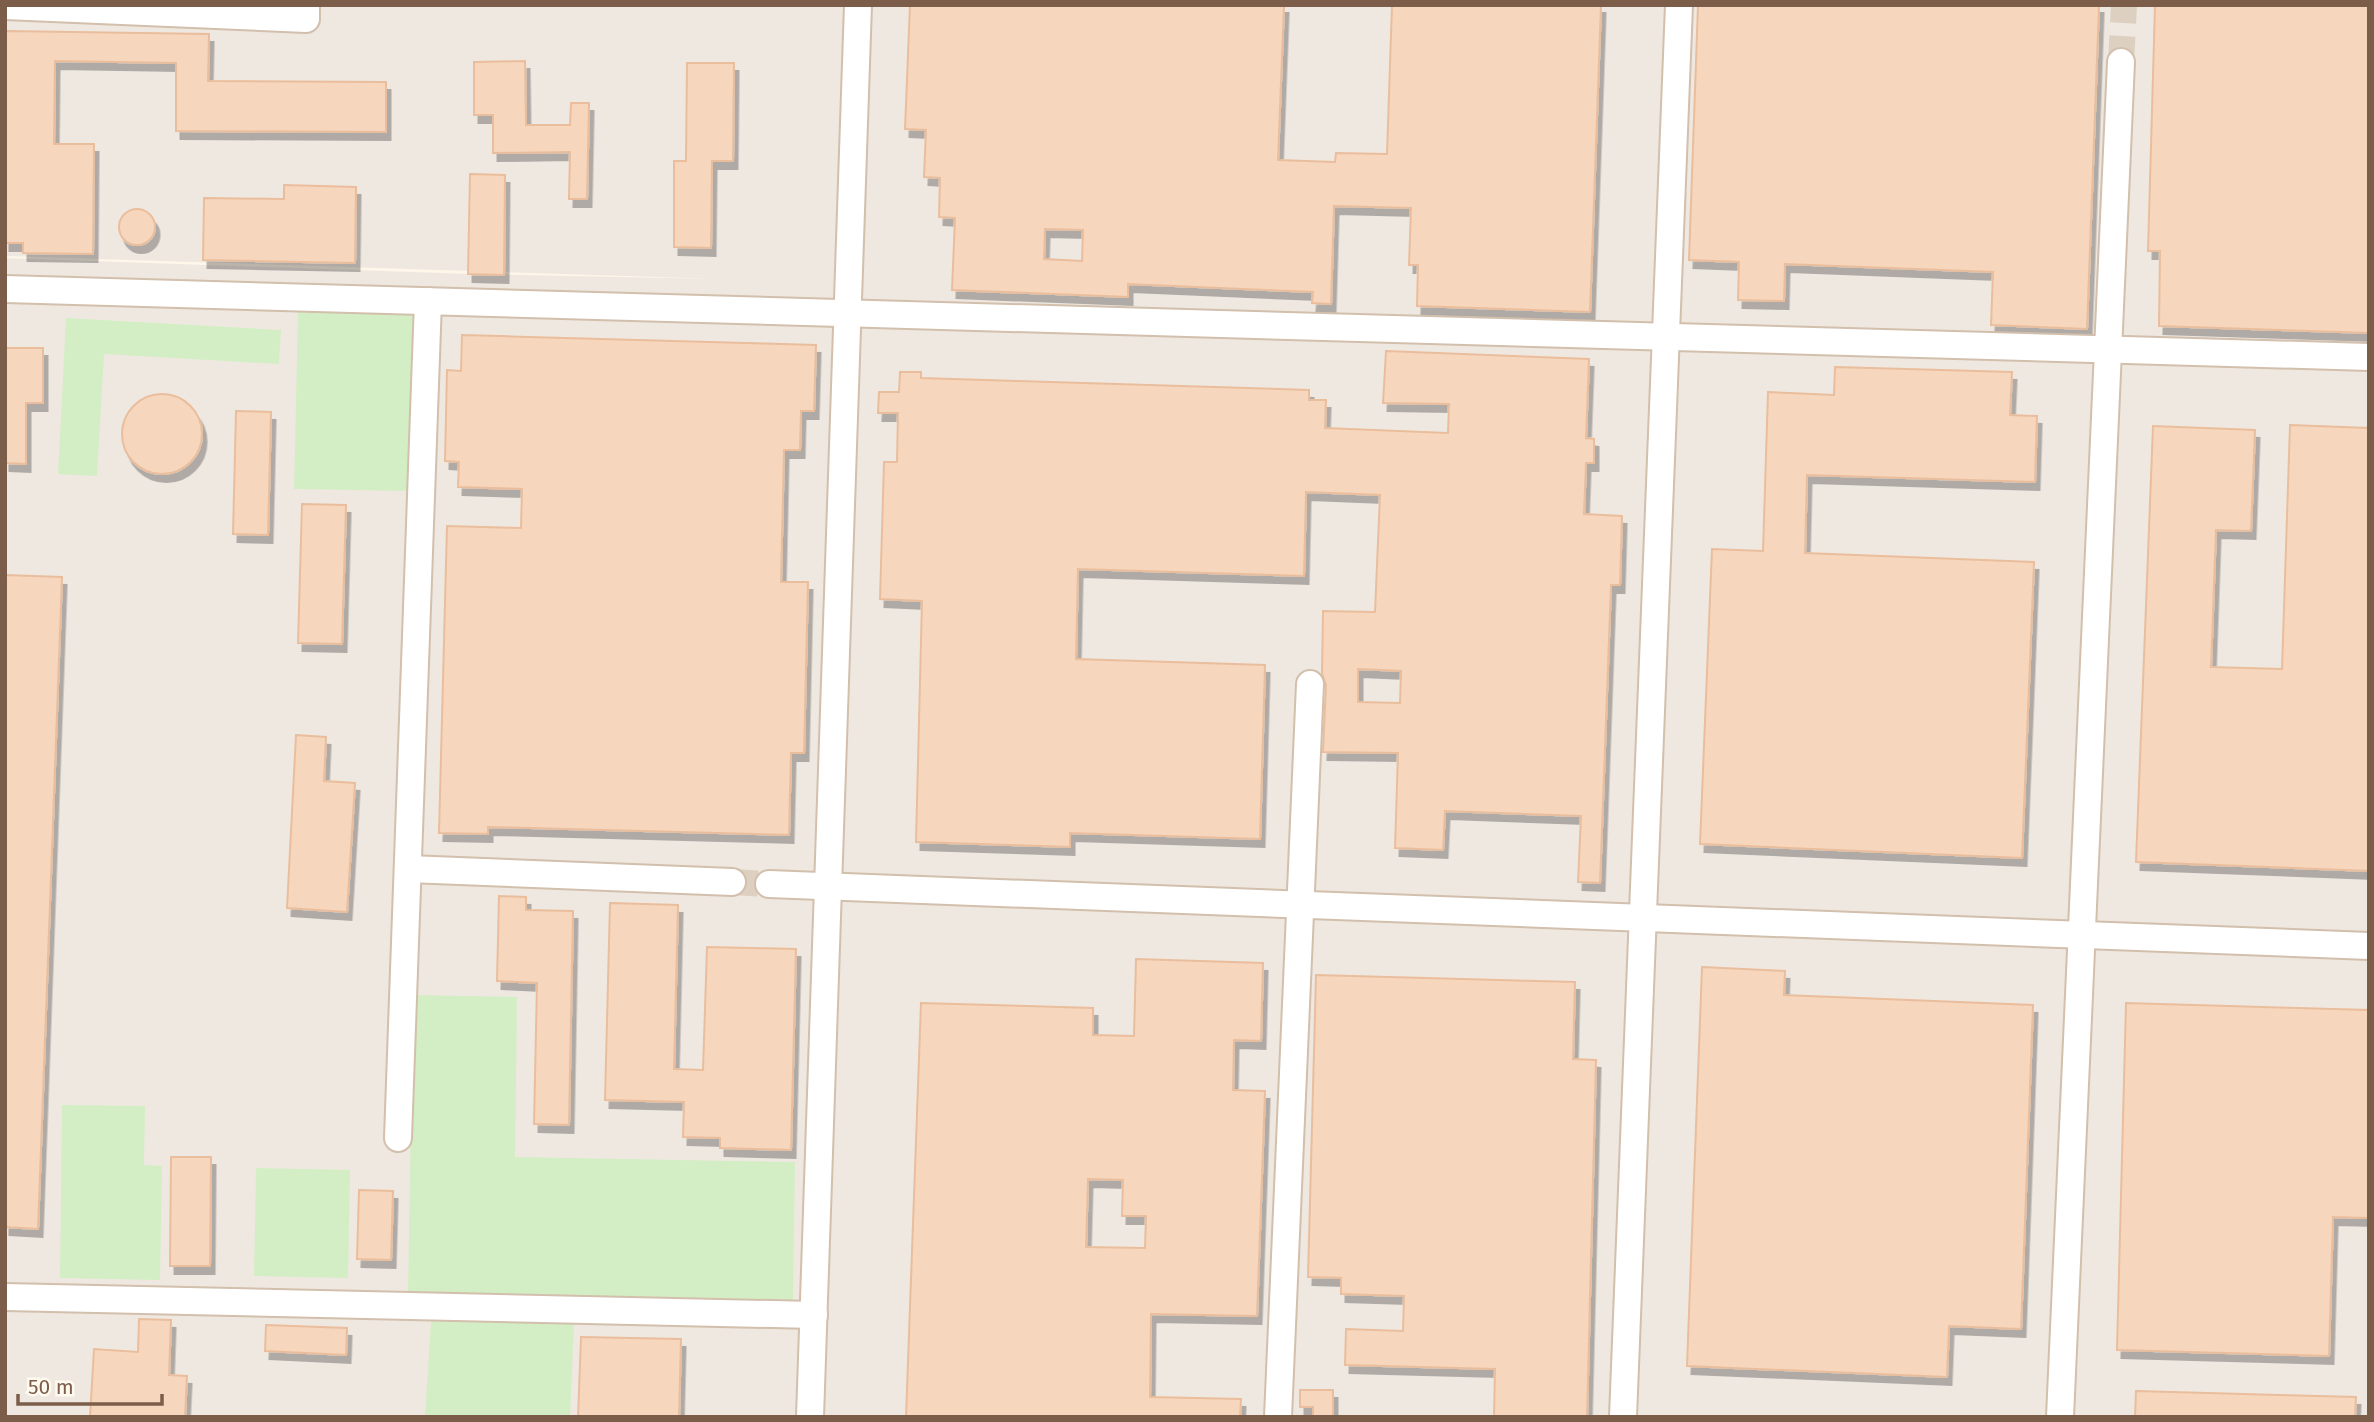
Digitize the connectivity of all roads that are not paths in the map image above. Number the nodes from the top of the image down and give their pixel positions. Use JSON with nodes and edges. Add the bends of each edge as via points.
{"nodes":[{"id":1,"x":306,"y":5,"type":"edge"},
{"id":2,"x":858,"y":5,"type":"edge"},
{"id":3,"x":1679,"y":5,"type":"edge"},
{"id":4,"x":5,"y":6,"type":"edge"},
{"id":5,"x":2121,"y":62,"type":"tunnel mouth"},
{"id":6,"x":5,"y":289,"type":"edge"},
{"id":7,"x":428,"y":301,"type":"junction"},
{"id":8,"x":848,"y":313,"type":"junction"},
{"id":9,"x":1666,"y":337,"type":"junction"},
{"id":10,"x":2107,"y":349,"type":"junction"},
{"id":11,"x":2369,"y":357,"type":"edge"},
{"id":12,"x":1310,"y":684,"type":"dead end"},
{"id":13,"x":408,"y":869,"type":"junction"},
{"id":14,"x":732,"y":882,"type":"tunnel mouth"},
{"id":15,"x":769,"y":884,"type":"tunnel mouth"},
{"id":16,"x":828,"y":885,"type":"junction"},
{"id":17,"x":1300,"y":904,"type":"junction"},
{"id":18,"x":1643,"y":917,"type":"junction"},
{"id":19,"x":2081,"y":934,"type":"junction"},
{"id":20,"x":2369,"y":946,"type":"edge"},
{"id":21,"x":398,"y":1138,"type":"dead end"},
{"id":22,"x":5,"y":1297,"type":"edge"},
{"id":23,"x":814,"y":1315,"type":"junction"},
{"id":24,"x":810,"y":1417,"type":"edge"},
{"id":25,"x":1278,"y":1417,"type":"edge"},
{"id":26,"x":1623,"y":1417,"type":"edge"},
{"id":27,"x":2060,"y":1417,"type":"edge"}],
"edges":[{"from":1,"to":4,"type":"lane","via":[[306,19]]},
{"from":2,"to":8,"type":"lane"},
{"from":3,"to":9,"type":"lane"},
{"from":5,"to":10,"type":"lane"},
{"from":6,"to":7,"type":"lane"},
{"from":7,"to":8,"type":"lane"},
{"from":7,"to":13,"type":"lane"},
{"from":8,"to":9,"type":"lane"},
{"from":8,"to":16,"type":"lane"},
{"from":9,"to":10,"type":"lane"},
{"from":9,"to":18,"type":"lane"},
{"from":10,"to":11,"type":"lane"},
{"from":10,"to":19,"type":"lane"},
{"from":12,"to":17,"type":"lane"},
{"from":13,"to":14,"type":"lane"},
{"from":13,"to":21,"type":"lane"},
{"from":15,"to":16,"type":"lane"},
{"from":16,"to":17,"type":"lane"},
{"from":16,"to":23,"type":"lane"},
{"from":17,"to":18,"type":"lane"},
{"from":17,"to":25,"type":"lane"},
{"from":18,"to":19,"type":"lane"},
{"from":18,"to":26,"type":"lane"},
{"from":19,"to":20,"type":"lane"},
{"from":19,"to":27,"type":"lane"},
{"from":22,"to":23,"type":"lane"},
{"from":23,"to":24,"type":"lane"}]}
